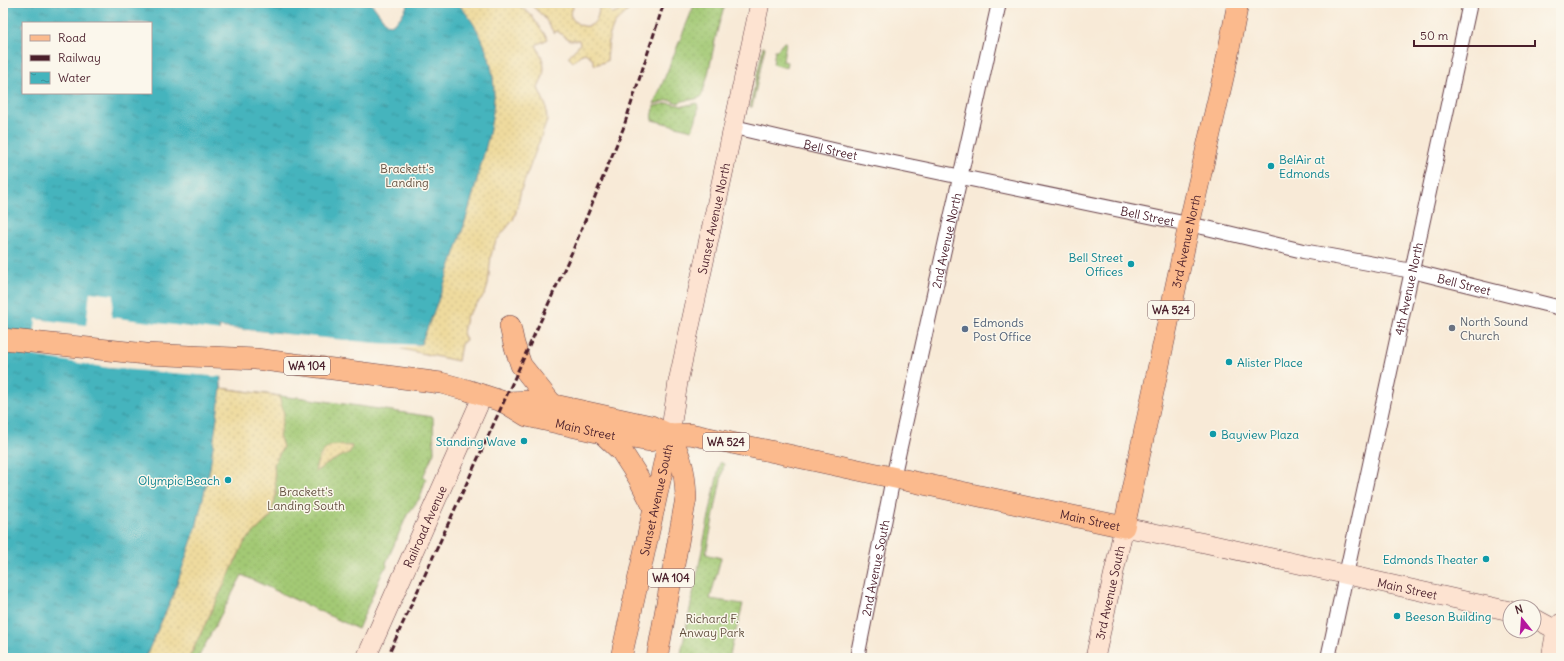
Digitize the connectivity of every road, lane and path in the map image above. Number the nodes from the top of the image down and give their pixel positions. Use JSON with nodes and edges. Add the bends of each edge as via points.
{"nodes":[{"id":1,"x":760,"y":3,"type":"edge"},
{"id":2,"x":999,"y":3,"type":"edge"},
{"id":3,"x":1238,"y":3,"type":"edge"},
{"id":4,"x":1470,"y":3,"type":"edge"},
{"id":5,"x":734,"y":127,"type":"junction"},
{"id":6,"x":960,"y":177,"type":"junction"},
{"id":7,"x":1189,"y":225,"type":"junction"},
{"id":8,"x":1412,"y":272,"type":"junction"},
{"id":9,"x":1561,"y":308,"type":"edge"},
{"id":10,"x":510,"y":326,"type":"dead end"},
{"id":11,"x":3,"y":339,"type":"edge"},
{"id":12,"x":475,"y":392,"type":"junction"},
{"id":13,"x":504,"y":402,"type":"junction"},
{"id":14,"x":552,"y":404,"type":"junction"},
{"id":15,"x":602,"y":433,"type":"junction"},
{"id":16,"x":670,"y":435,"type":"junction"},
{"id":17,"x":893,"y":478,"type":"junction"},
{"id":18,"x":654,"y":508,"type":"junction"},
{"id":19,"x":1124,"y":527,"type":"junction"},
{"id":20,"x":1346,"y":575,"type":"junction"},
{"id":21,"x":1502,"y":609,"type":"edge"},
{"id":22,"x":1542,"y":621,"type":"edge"},
{"id":23,"x":1559,"y":628,"type":"edge"},
{"id":24,"x":366,"y":658,"type":"edge"},
{"id":25,"x":621,"y":658,"type":"edge"},
{"id":26,"x":657,"y":658,"type":"edge"},
{"id":27,"x":857,"y":658,"type":"edge"},
{"id":28,"x":1095,"y":658,"type":"edge"},
{"id":29,"x":1328,"y":658,"type":"edge"},
{"id":30,"x":1551,"y":658,"type":"edge"}],
"edges":[{"from":1,"to":5,"type":"street","name":"Sunset Avenue North"},
{"from":2,"to":6,"type":"street","name":"2nd Avenue North"},
{"from":3,"to":7,"type":"main road","name":"3rd Avenue North","number":"WA 524"},
{"from":4,"to":8,"type":"street","name":"4th Avenue North"},
{"from":5,"to":6,"type":"street","name":"Bell Street"},
{"from":5,"to":16,"type":"street","name":"Sunset Avenue North","via":[[678,382]]},
{"from":6,"to":7,"type":"street","name":"Bell Street"},
{"from":6,"to":17,"type":"street","name":"2nd Avenue North"},
{"from":7,"to":8,"type":"street","name":"Bell Street"},
{"from":7,"to":19,"type":"main road","name":"3rd Avenue North","number":"WA 524"},
{"from":8,"to":9,"type":"street","name":"Bell Street"},
{"from":8,"to":20,"type":"street","name":"4th Avenue North"},
{"from":10,"to":14,"type":"main road","via":[[521,365]]},
{"from":11,"to":12,"type":"main road","number":"WA 104","via":[[146,354],[256,359],[412,379]]},
{"from":12,"to":13,"type":"main road","name":"Main Street","number":"WA 104"},
{"from":12,"to":24,"type":"street","name":"Railroad Avenue"},
{"from":13,"to":14,"type":"main road","name":"Main Street","number":"WA 104","via":[[536,401]]},
{"from":13,"to":15,"type":"main road","name":"Main Street","number":"WA 104","via":[[527,416]]},
{"from":14,"to":16,"type":"main road","name":"Main Street","number":"WA 104","via":[[651,426]]},
{"from":15,"to":16,"type":"main road","name":"Main Street","number":"WA 524","via":[[650,441]]},
{"from":15,"to":18,"type":"main road","via":[[622,452]]},
{"from":16,"to":17,"type":"main road","name":"Main Street","number":"WA 524","via":[[690,434]]},
{"from":16,"to":18,"type":"main road","name":"Sunset Avenue South"},
{"from":16,"to":26,"type":"main road","number":"WA 104","via":[[685,475],[686,498]]},
{"from":17,"to":19,"type":"main road","name":"Main Street","number":"WA 524"},
{"from":17,"to":27,"type":"street","name":"2nd Avenue South"},
{"from":18,"to":25,"type":"main road","name":"Sunset Avenue South","number":"WA 104"},
{"from":19,"to":20,"type":"street","name":"Main Street"},
{"from":19,"to":28,"type":"street","name":"3rd Avenue South"},
{"from":20,"to":21,"type":"street","name":"Main Street"},
{"from":20,"to":29,"type":"street","name":"4th Avenue North"},
{"from":22,"to":23,"type":"street"},
{"from":23,"to":30,"type":"street"}]}
